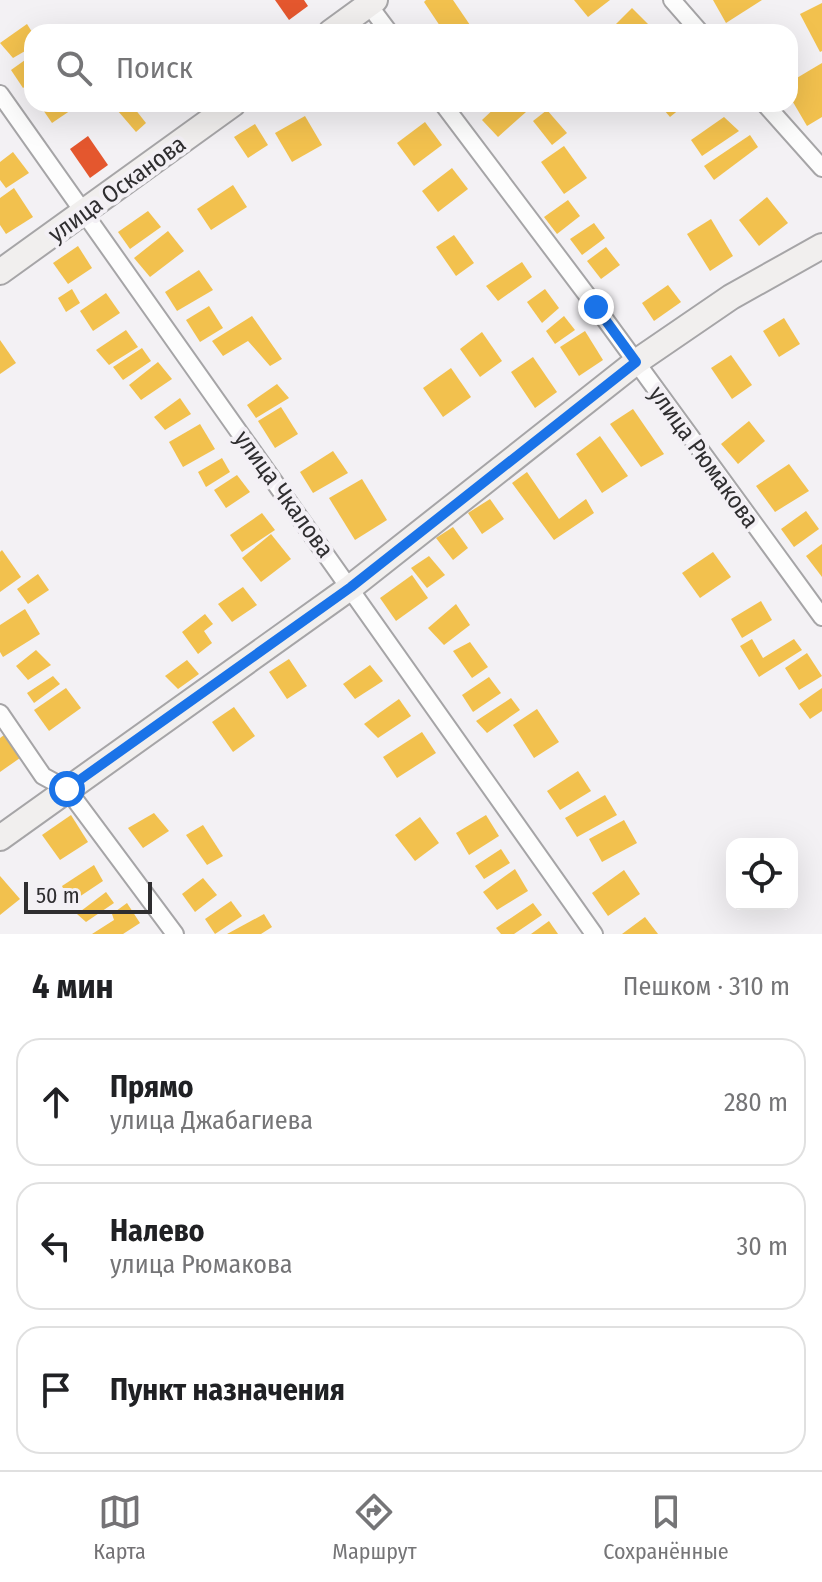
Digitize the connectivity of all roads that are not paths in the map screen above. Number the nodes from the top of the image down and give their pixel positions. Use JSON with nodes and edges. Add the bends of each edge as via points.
{"nodes":[{"id":1,"x":672,"y":0,"type":"edge"},
{"id":2,"x":370,"y":2,"type":"edge"},
{"id":3,"x":341,"y":24,"type":"edge"},
{"id":4,"x":384,"y":24,"type":"edge"},
{"id":5,"x":693,"y":24,"type":"edge"},
{"id":6,"x":0,"y":94,"type":"edge"},
{"id":7,"x":222,"y":112,"type":"edge"},
{"id":8,"x":449,"y":112,"type":"edge"},
{"id":9,"x":772,"y":112,"type":"edge"},
{"id":10,"x":822,"y":168,"type":"edge"},
{"id":11,"x":83,"y":214,"type":"junction"},
{"id":12,"x":822,"y":246,"type":"edge"},
{"id":13,"x":0,"y":272,"type":"edge"},
{"id":14,"x":636,"y":362,"type":"junction"},
{"id":15,"x":351,"y":587,"type":"junction"},
{"id":16,"x":822,"y":617,"type":"edge"},
{"id":17,"x":0,"y":713,"type":"edge"},
{"id":18,"x":67,"y":789,"type":"junction"},
{"id":19,"x":0,"y":838,"type":"edge"},
{"id":20,"x":175,"y":934,"type":"edge"},
{"id":21,"x":594,"y":934,"type":"edge"}],
"edges":[{"from":1,"to":5,"type":"street"},
{"from":2,"to":3,"type":"main road"},
{"from":2,"to":4,"type":"street"},
{"from":6,"to":11,"type":"street","name":"улица Чкалова"},
{"from":7,"to":11,"type":"main road","name":"улица Осканова"},
{"from":8,"to":14,"type":"street","name":"улица Рюмакова"},
{"from":9,"to":10,"type":"street"},
{"from":11,"to":13,"type":"main road","name":"улица Осканова"},
{"from":11,"to":15,"type":"street","name":"улица Чкалова"},
{"from":12,"to":14,"type":"main road","via":[[731,297]]},
{"from":14,"to":15,"type":"main road"},
{"from":14,"to":16,"type":"street","name":"улица Рюмакова"},
{"from":15,"to":18,"type":"main road"},
{"from":15,"to":21,"type":"street","name":"улица Чкалова"},
{"from":17,"to":18,"type":"street","via":[[43,776]]},
{"from":18,"to":19,"type":"main road"},
{"from":18,"to":20,"type":"street"}]}
